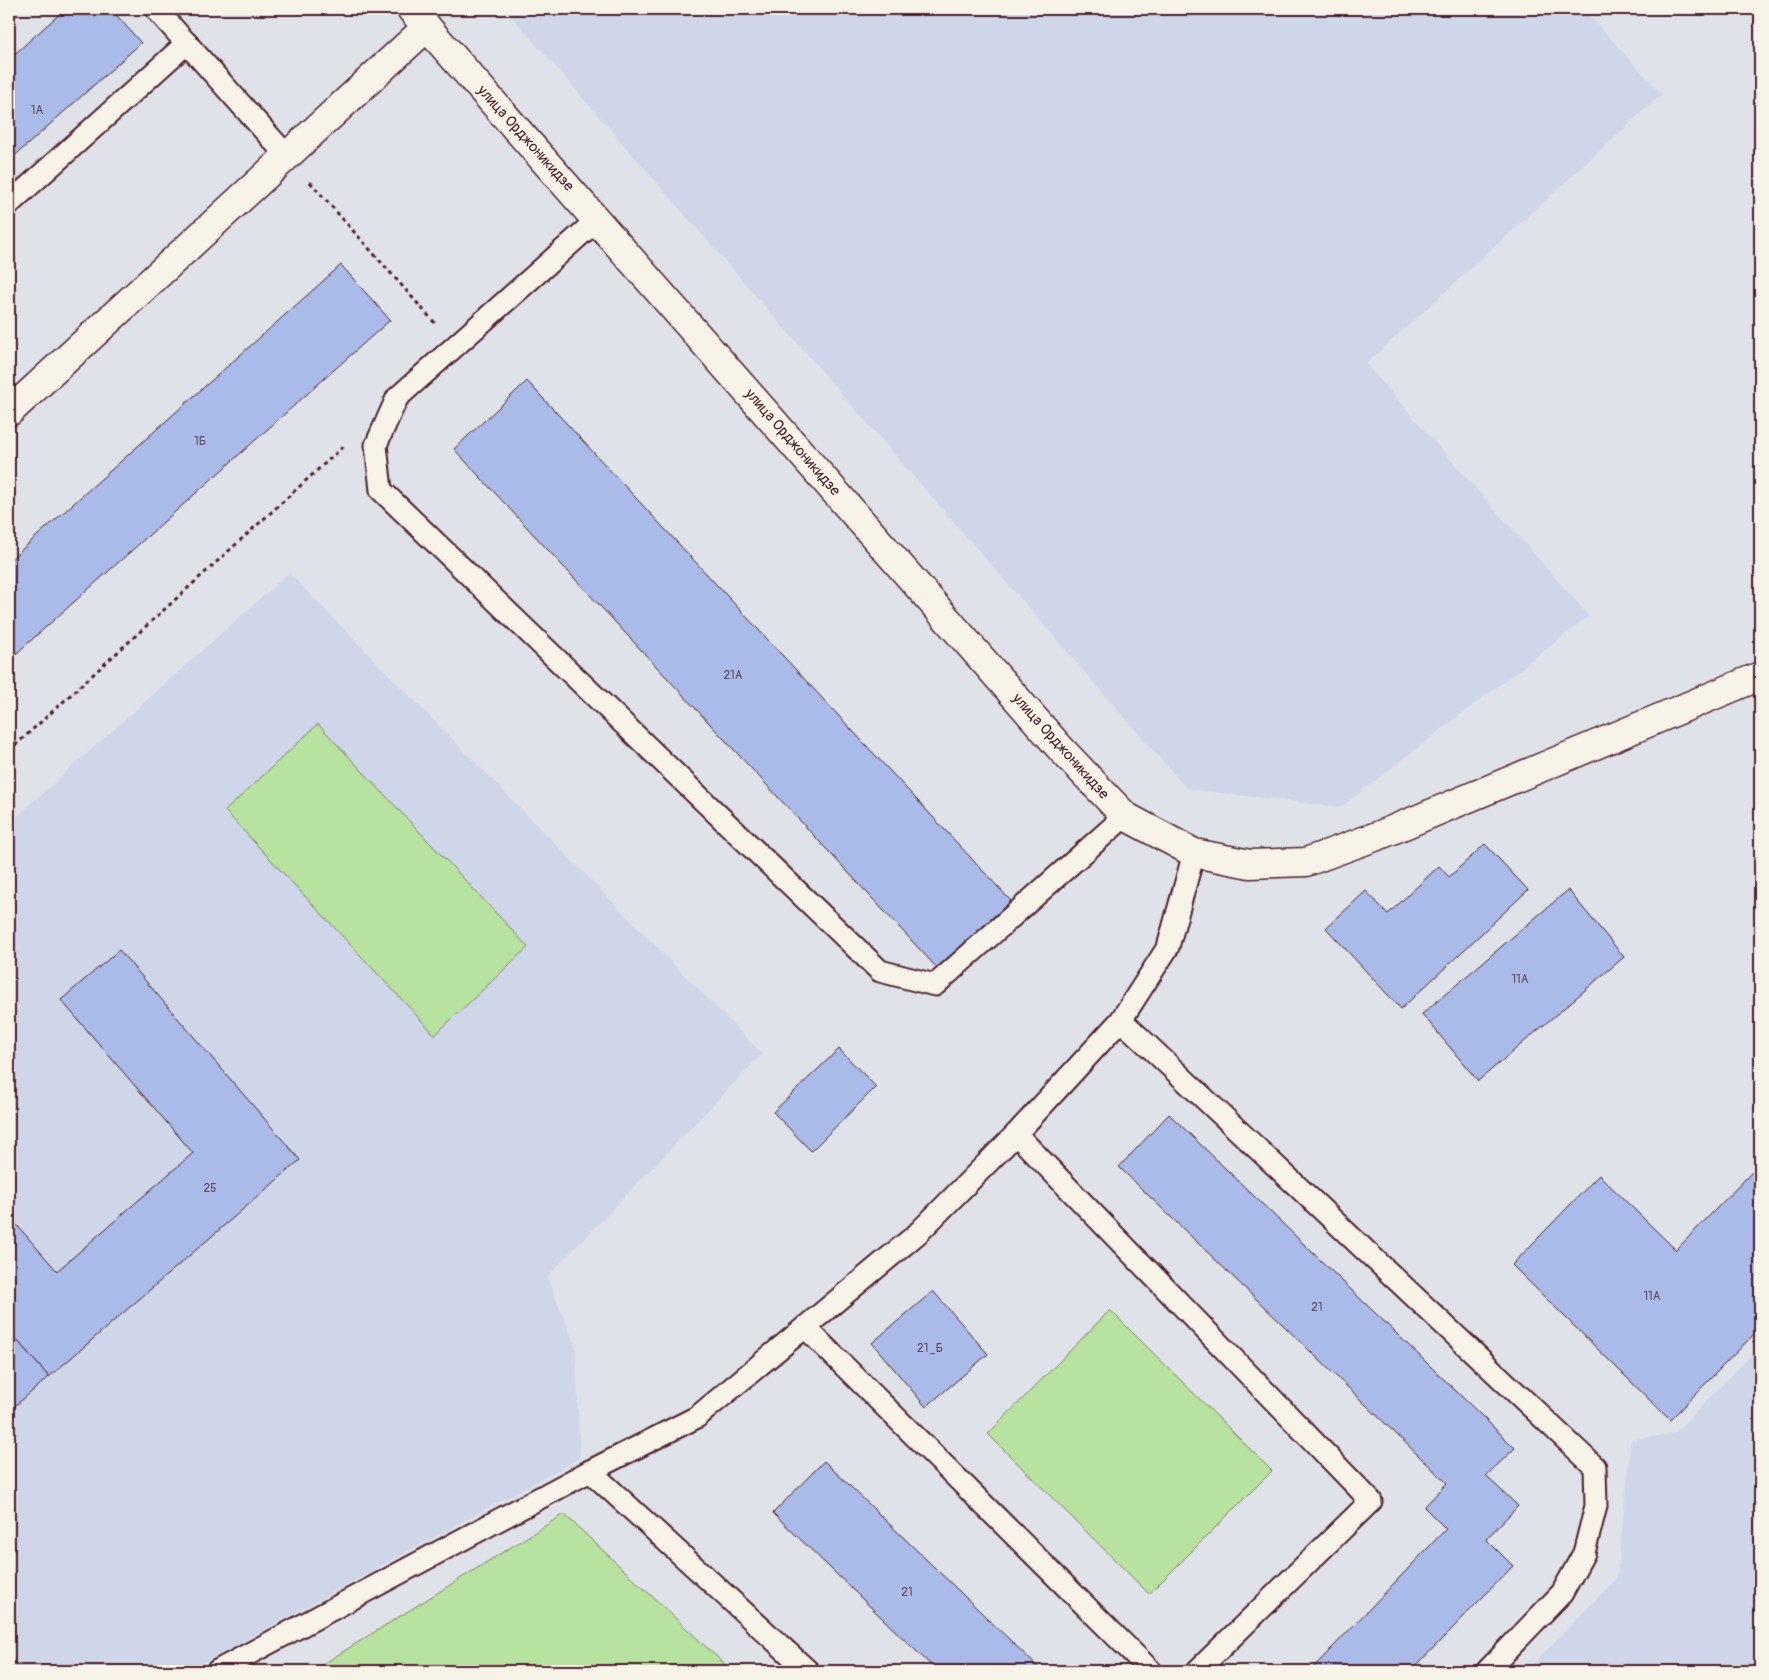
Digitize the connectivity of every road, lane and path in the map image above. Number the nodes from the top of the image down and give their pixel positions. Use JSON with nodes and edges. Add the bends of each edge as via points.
{"nodes":[{"id":1,"x":156,"y":9,"type":"edge"},
{"id":2,"x":419,"y":18,"type":"edge"},
{"id":3,"x":187,"y":44,"type":"junction"},
{"id":4,"x":287,"y":156,"type":"junction"},
{"id":5,"x":9,"y":204,"type":"edge"},
{"id":6,"x":598,"y":219,"type":"junction"},
{"id":7,"x":455,"y":346,"type":"junction"},
{"id":8,"x":9,"y":412,"type":"edge"},
{"id":9,"x":345,"y":444,"type":"dead end"},
{"id":10,"x":1760,"y":676,"type":"edge"},
{"id":11,"x":9,"y":751,"type":"edge"},
{"id":12,"x":1126,"y":816,"type":"junction"},
{"id":13,"x":1194,"y":853,"type":"junction"},
{"id":14,"x":1121,"y":1020,"type":"junction"},
{"id":15,"x":1016,"y":1134,"type":"junction"},
{"id":16,"x":805,"y":1328,"type":"junction"},
{"id":17,"x":590,"y":1471,"type":"junction"},
{"id":18,"x":218,"y":1671,"type":"edge"},
{"id":19,"x":808,"y":1671,"type":"edge"},
{"id":20,"x":1151,"y":1671,"type":"edge"},
{"id":21,"x":1197,"y":1671,"type":"edge"},
{"id":22,"x":1487,"y":1671,"type":"edge"}],
"edges":[{"from":1,"to":3,"type":"lane"},
{"from":2,"to":4,"type":"street"},
{"from":2,"to":6,"type":"street","name":"улица Орджоникидзе"},
{"from":3,"to":4,"type":"lane"},
{"from":3,"to":5,"type":"lane"},
{"from":4,"to":7,"type":"path"},
{"from":4,"to":8,"type":"street"},
{"from":6,"to":7,"type":"lane"},
{"from":6,"to":12,"type":"street","name":"улица Орджоникидзе","via":[[1061,749]]},
{"from":7,"to":12,"type":"lane","via":[[397,398],[376,446],[381,490],[880,971],[935,985]]},
{"from":9,"to":11,"type":"path"},
{"from":10,"to":13,"type":"street","name":"улица Орджоникидзе","via":[[1380,836],[1306,862],[1250,864]]},
{"from":12,"to":13,"type":"street","name":"улица Орджоникидзе"},
{"from":13,"to":14,"type":"lane","via":[[1168,947]]},
{"from":14,"to":15,"type":"lane"},
{"from":14,"to":22,"type":"lane","via":[[1595,1466],[1596,1506],[1584,1554],[1562,1593]]},
{"from":15,"to":16,"type":"lane","via":[[917,1234]]},
{"from":15,"to":21,"type":"lane","via":[[1371,1501]]},
{"from":16,"to":17,"type":"lane","via":[[697,1417]]},
{"from":16,"to":20,"type":"lane"},
{"from":17,"to":18,"type":"lane"},
{"from":17,"to":19,"type":"lane"}]}
